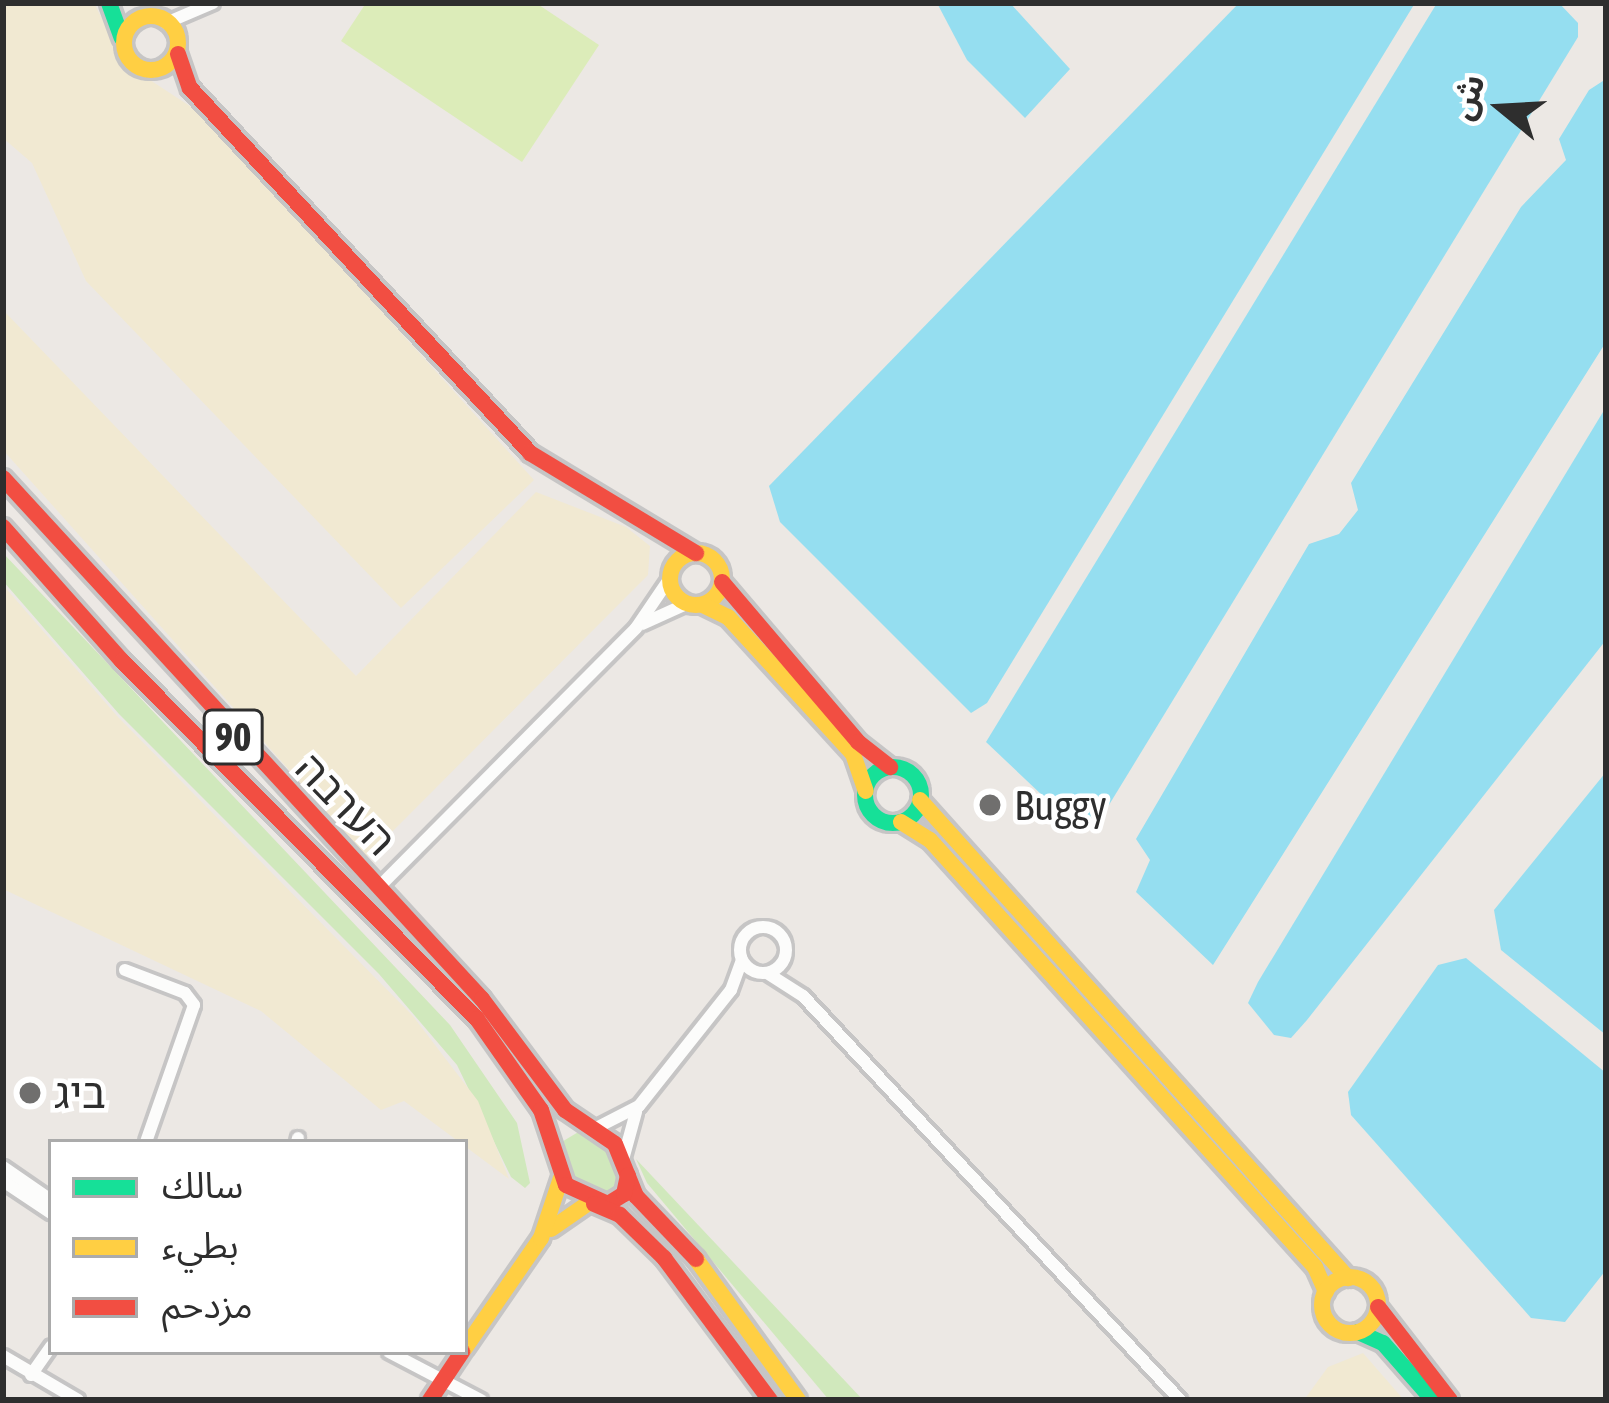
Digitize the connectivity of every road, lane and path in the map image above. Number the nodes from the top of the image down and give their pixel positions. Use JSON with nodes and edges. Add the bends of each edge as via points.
{"nodes":[{"id":1,"x":112,"y":3,"type":"edge"},
{"id":2,"x":213,"y":3,"type":"edge"},
{"id":3,"x":147,"y":18,"type":"junction"},
{"id":4,"x":122,"y":38,"type":"junction"},
{"id":5,"x":174,"y":38,"type":"junction"},
{"id":6,"x":149,"y":67,"type":"junction"},
{"id":7,"x":190,"y":88,"type":"junction"},
{"id":8,"x":3,"y":478,"type":"edge"},
{"id":9,"x":648,"y":520,"type":"junction"},
{"id":10,"x":3,"y":527,"type":"edge"},
{"id":11,"x":696,"y":553,"type":"junction"},
{"id":12,"x":670,"y":575,"type":"junction"},
{"id":13,"x":722,"y":581,"type":"junction"},
{"id":14,"x":695,"y":604,"type":"junction"},
{"id":15,"x":636,"y":628,"type":"junction"},
{"id":16,"x":890,"y":767,"type":"junction"},
{"id":17,"x":866,"y":791,"type":"junction"},
{"id":18,"x":920,"y":800,"type":"junction"},
{"id":19,"x":901,"y":822,"type":"junction"},
{"id":20,"x":377,"y":889,"type":"junction"},
{"id":21,"x":785,"y":956,"type":"junction"},
{"id":22,"x":742,"y":960,"type":"junction"},
{"id":23,"x":125,"y":970,"type":"dead end"},
{"id":24,"x":764,"y":973,"type":"junction"},
{"id":25,"x":731,"y":990,"type":"junction"},
{"id":26,"x":802,"y":996,"type":"junction"},
{"id":27,"x":639,"y":1106,"type":"junction"},
{"id":28,"x":591,"y":1127,"type":"junction"},
{"id":29,"x":147,"y":1139,"type":"edge"},
{"id":30,"x":553,"y":1148,"type":"junction"},
{"id":31,"x":3,"y":1167,"type":"edge"},
{"id":32,"x":626,"y":1167,"type":"junction"},
{"id":33,"x":561,"y":1178,"type":"junction"},
{"id":34,"x":3,"y":1181,"type":"edge"},
{"id":35,"x":48,"y":1198,"type":"edge"},
{"id":36,"x":592,"y":1203,"type":"junction"},
{"id":37,"x":48,"y":1212,"type":"edge"},
{"id":38,"x":541,"y":1238,"type":"junction"},
{"id":39,"x":1348,"y":1277,"type":"junction"},
{"id":40,"x":1326,"y":1292,"type":"junction"},
{"id":41,"x":1378,"y":1307,"type":"junction"},
{"id":42,"x":1358,"y":1332,"type":"junction"},
{"id":43,"x":468,"y":1344,"type":"edge"},
{"id":44,"x":48,"y":1350,"type":"edge"},
{"id":45,"x":395,"y":1355,"type":"edge"},
{"id":46,"x":461,"y":1355,"type":"edge"},
{"id":47,"x":3,"y":1356,"type":"edge"},
{"id":48,"x":31,"y":1375,"type":"junction"},
{"id":49,"x":445,"y":1378,"type":"junction"},
{"id":50,"x":77,"y":1400,"type":"edge"},
{"id":51,"x":430,"y":1400,"type":"edge"},
{"id":52,"x":481,"y":1400,"type":"edge"},
{"id":53,"x":770,"y":1400,"type":"edge"},
{"id":54,"x":798,"y":1400,"type":"edge"},
{"id":55,"x":1180,"y":1400,"type":"edge"},
{"id":56,"x":1433,"y":1400,"type":"edge"},
{"id":57,"x":1450,"y":1400,"type":"edge"}],
"edges":[{"from":1,"to":3,"type":"main road"},
{"from":1,"to":4,"type":"main road"},
{"from":2,"to":5,"type":"street"},
{"from":3,"to":4,"type":"main road","via":[[132,22]]},
{"from":3,"to":5,"type":"main road"},
{"from":4,"to":6,"type":"main road","via":[[129,57]]},
{"from":5,"to":6,"type":"main road"},
{"from":5,"to":7,"type":"main road"},
{"from":6,"to":7,"type":"main road"},
{"from":7,"to":9,"type":"main road","via":[[543,465]]},
{"from":8,"to":20,"type":"main road","name":"הערבה","number":"90"},
{"from":9,"to":11,"type":"main road"},
{"from":9,"to":12,"type":"main road"},
{"from":10,"to":30,"type":"main road","name":"הערבה","number":"90","via":[[122,661],[477,1019],[531,1094]]},
{"from":11,"to":12,"type":"main road"},
{"from":11,"to":13,"type":"main road","via":[[716,562]]},
{"from":12,"to":14,"type":"main road"},
{"from":12,"to":15,"type":"street"},
{"from":13,"to":14,"type":"main road"},
{"from":13,"to":16,"type":"main road","via":[[858,742]]},
{"from":14,"to":15,"type":"street"},
{"from":14,"to":17,"type":"main road","via":[[728,617],[853,754]]},
{"from":15,"to":20,"type":"street"},
{"from":16,"to":17,"type":"main road"},
{"from":16,"to":18,"type":"main road","via":[[915,778]]},
{"from":17,"to":19,"type":"main road","via":[[874,816]]},
{"from":18,"to":19,"type":"main road"},
{"from":18,"to":39,"type":"main road"},
{"from":19,"to":40,"type":"main road","via":[[930,840],[1315,1267]]},
{"from":20,"to":28,"type":"main road","name":"הערבה","number":"90"},
{"from":21,"to":22,"type":"street","via":[[783,937],[763,927],[743,938]]},
{"from":21,"to":24,"type":"street"},
{"from":21,"to":26,"type":"street"},
{"from":22,"to":24,"type":"street"},
{"from":22,"to":25,"type":"street"},
{"from":23,"to":29,"type":"street","via":[[191,999]]},
{"from":24,"to":25,"type":"street"},
{"from":24,"to":26,"type":"street"},
{"from":25,"to":27,"type":"street"},
{"from":26,"to":55,"type":"street"},
{"from":27,"to":28,"type":"street"},
{"from":27,"to":32,"type":"street"},
{"from":28,"to":30,"type":"main road","via":[[567,1127]]},
{"from":28,"to":32,"type":"main road","number":"90"},
{"from":30,"to":33,"type":"main road","number":"90"},
{"from":31,"to":35,"type":"street"},
{"from":32,"to":36,"type":"main road","via":[[620,1199]]},
{"from":32,"to":54,"type":"main road","number":"90","via":[[636,1196],[701,1265]]},
{"from":33,"to":36,"type":"main road"},
{"from":33,"to":38,"type":"main road"},
{"from":34,"to":37,"type":"street"},
{"from":36,"to":38,"type":"main road"},
{"from":36,"to":53,"type":"main road","via":[[620,1216],[664,1258]]},
{"from":38,"to":43,"type":"main road"},
{"from":39,"to":40,"type":"main road"},
{"from":39,"to":41,"type":"main road","via":[[1372,1288]]},
{"from":40,"to":42,"type":"main road","via":[[1323,1310],[1332,1326]]},
{"from":41,"to":42,"type":"main road"},
{"from":41,"to":57,"type":"main road"},
{"from":42,"to":56,"type":"main road","via":[[1383,1343]]},
{"from":44,"to":48,"type":"street"},
{"from":45,"to":49,"type":"street"},
{"from":46,"to":49,"type":"main road"},
{"from":47,"to":48,"type":"street"},
{"from":48,"to":50,"type":"street"},
{"from":49,"to":51,"type":"main road"},
{"from":49,"to":52,"type":"street"}]}
